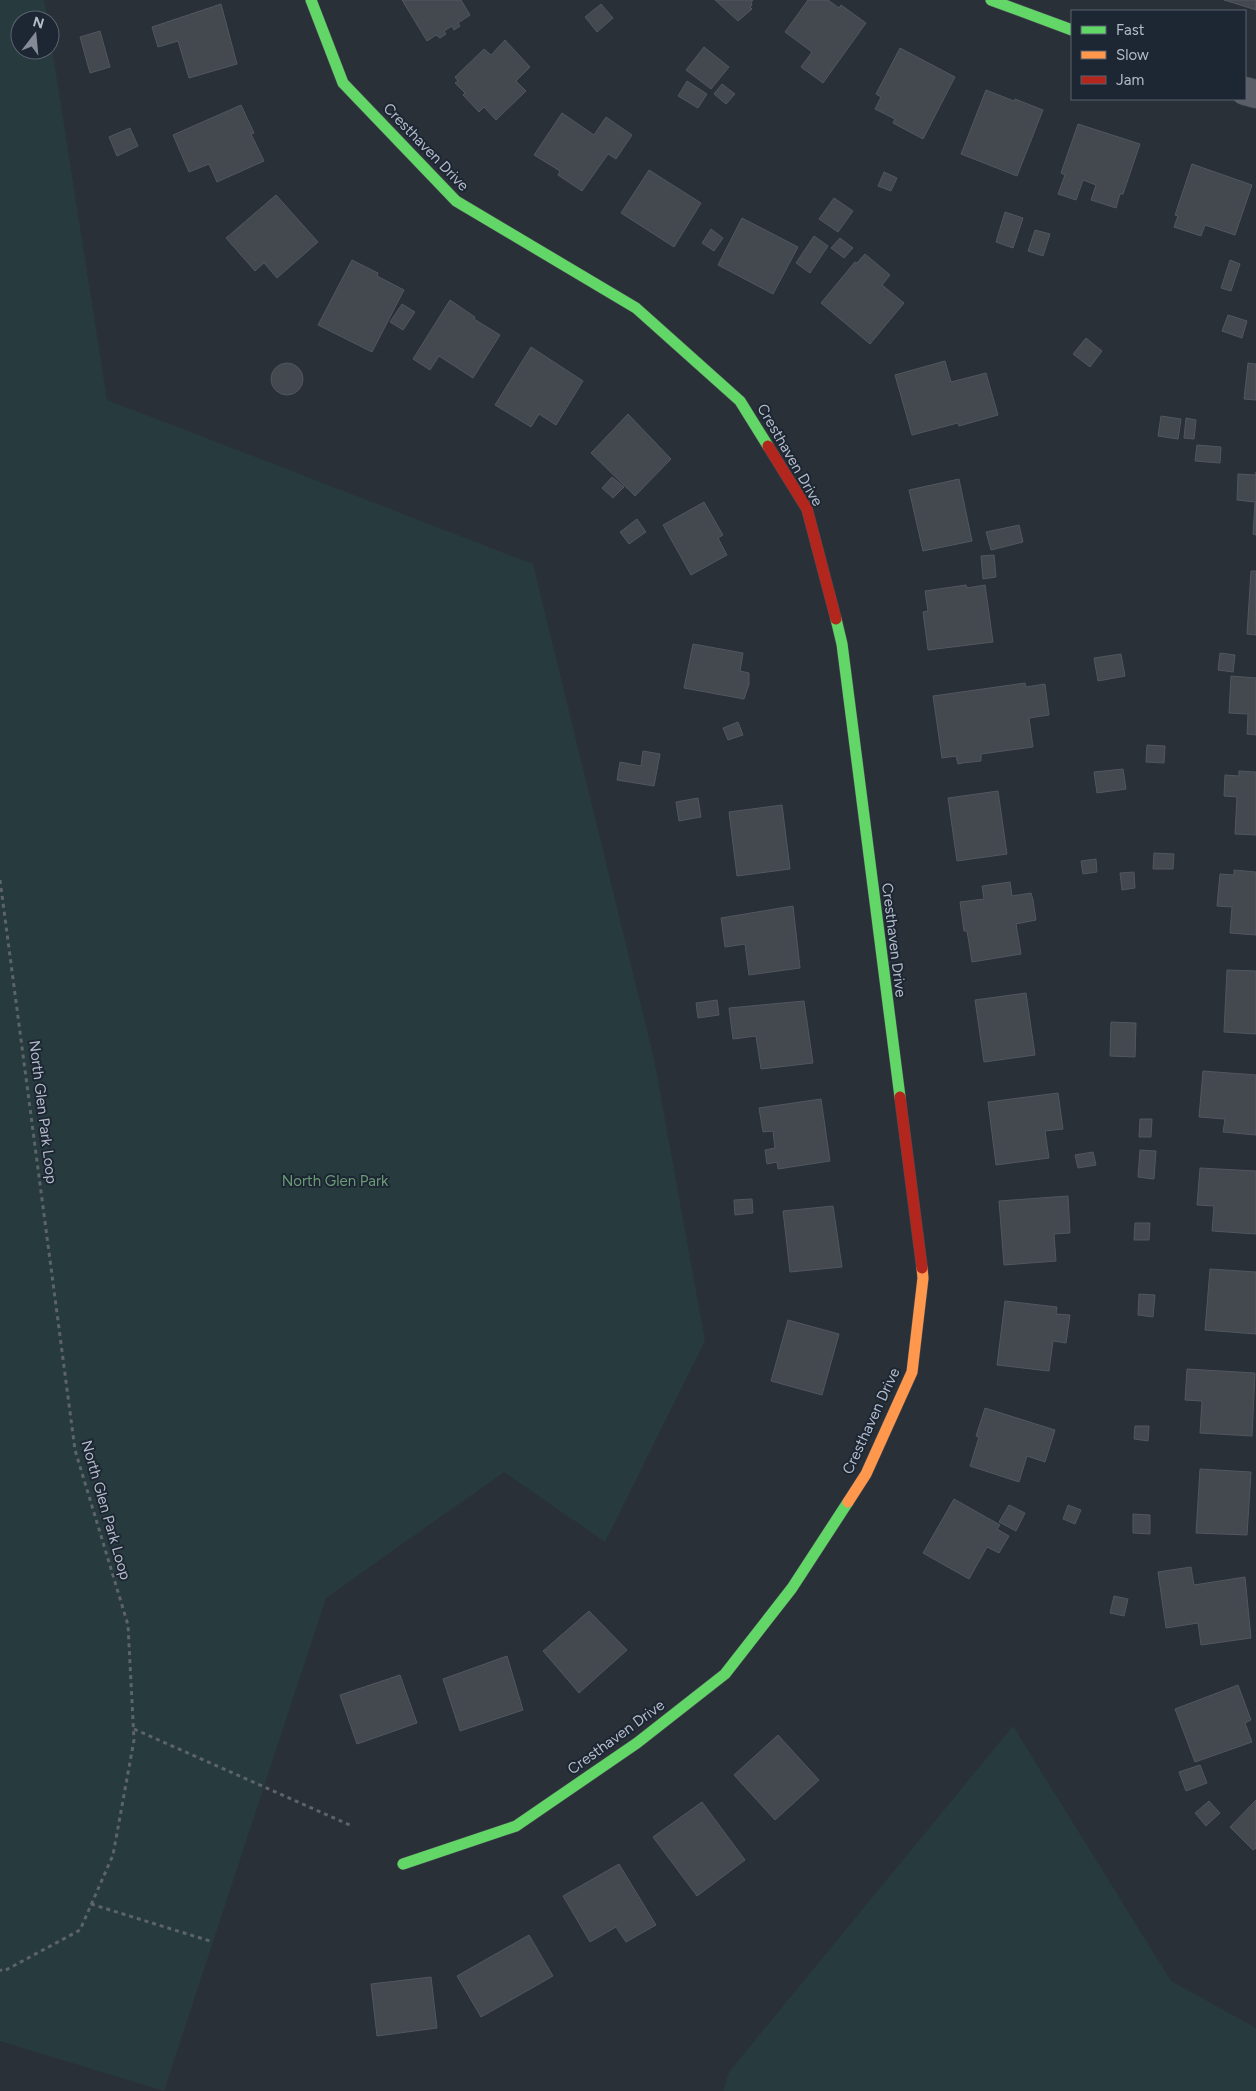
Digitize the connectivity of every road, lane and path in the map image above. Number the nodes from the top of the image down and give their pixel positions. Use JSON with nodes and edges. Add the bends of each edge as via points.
{"nodes":[{"id":1,"x":311,"y":0,"type":"edge"},
{"id":2,"x":990,"y":0,"type":"edge"},
{"id":3,"x":1071,"y":30,"type":"edge"},
{"id":4,"x":0,"y":880,"type":"edge"},
{"id":5,"x":133,"y":1729,"type":"junction"},
{"id":6,"x":352,"y":1826,"type":"dead end"},
{"id":7,"x":403,"y":1864,"type":"dead end"},
{"id":8,"x":91,"y":1904,"type":"junction"},
{"id":9,"x":212,"y":1942,"type":"dead end"},
{"id":10,"x":0,"y":1970,"type":"edge"}],
"edges":[{"from":1,"to":7,"type":"street","name":"Cresthaven Drive","via":[[343,83],[456,201],[636,308],[740,401],[807,508],[842,644],[922,1278],[912,1372],[866,1474],[792,1588],[725,1674],[637,1743],[516,1826]]},
{"from":2,"to":3,"type":"street"},
{"from":4,"to":5,"type":"path","name":"North Glen Park Loop","via":[[76,1450],[128,1625]]},
{"from":5,"to":6,"type":"path"},
{"from":5,"to":8,"type":"path","name":"North Glen Park Loop","via":[[134,1740],[113,1855]]},
{"from":8,"to":9,"type":"path"},
{"from":8,"to":10,"type":"path","name":"North Glen Park Loop","via":[[80,1930],[4,1971]]}]}
